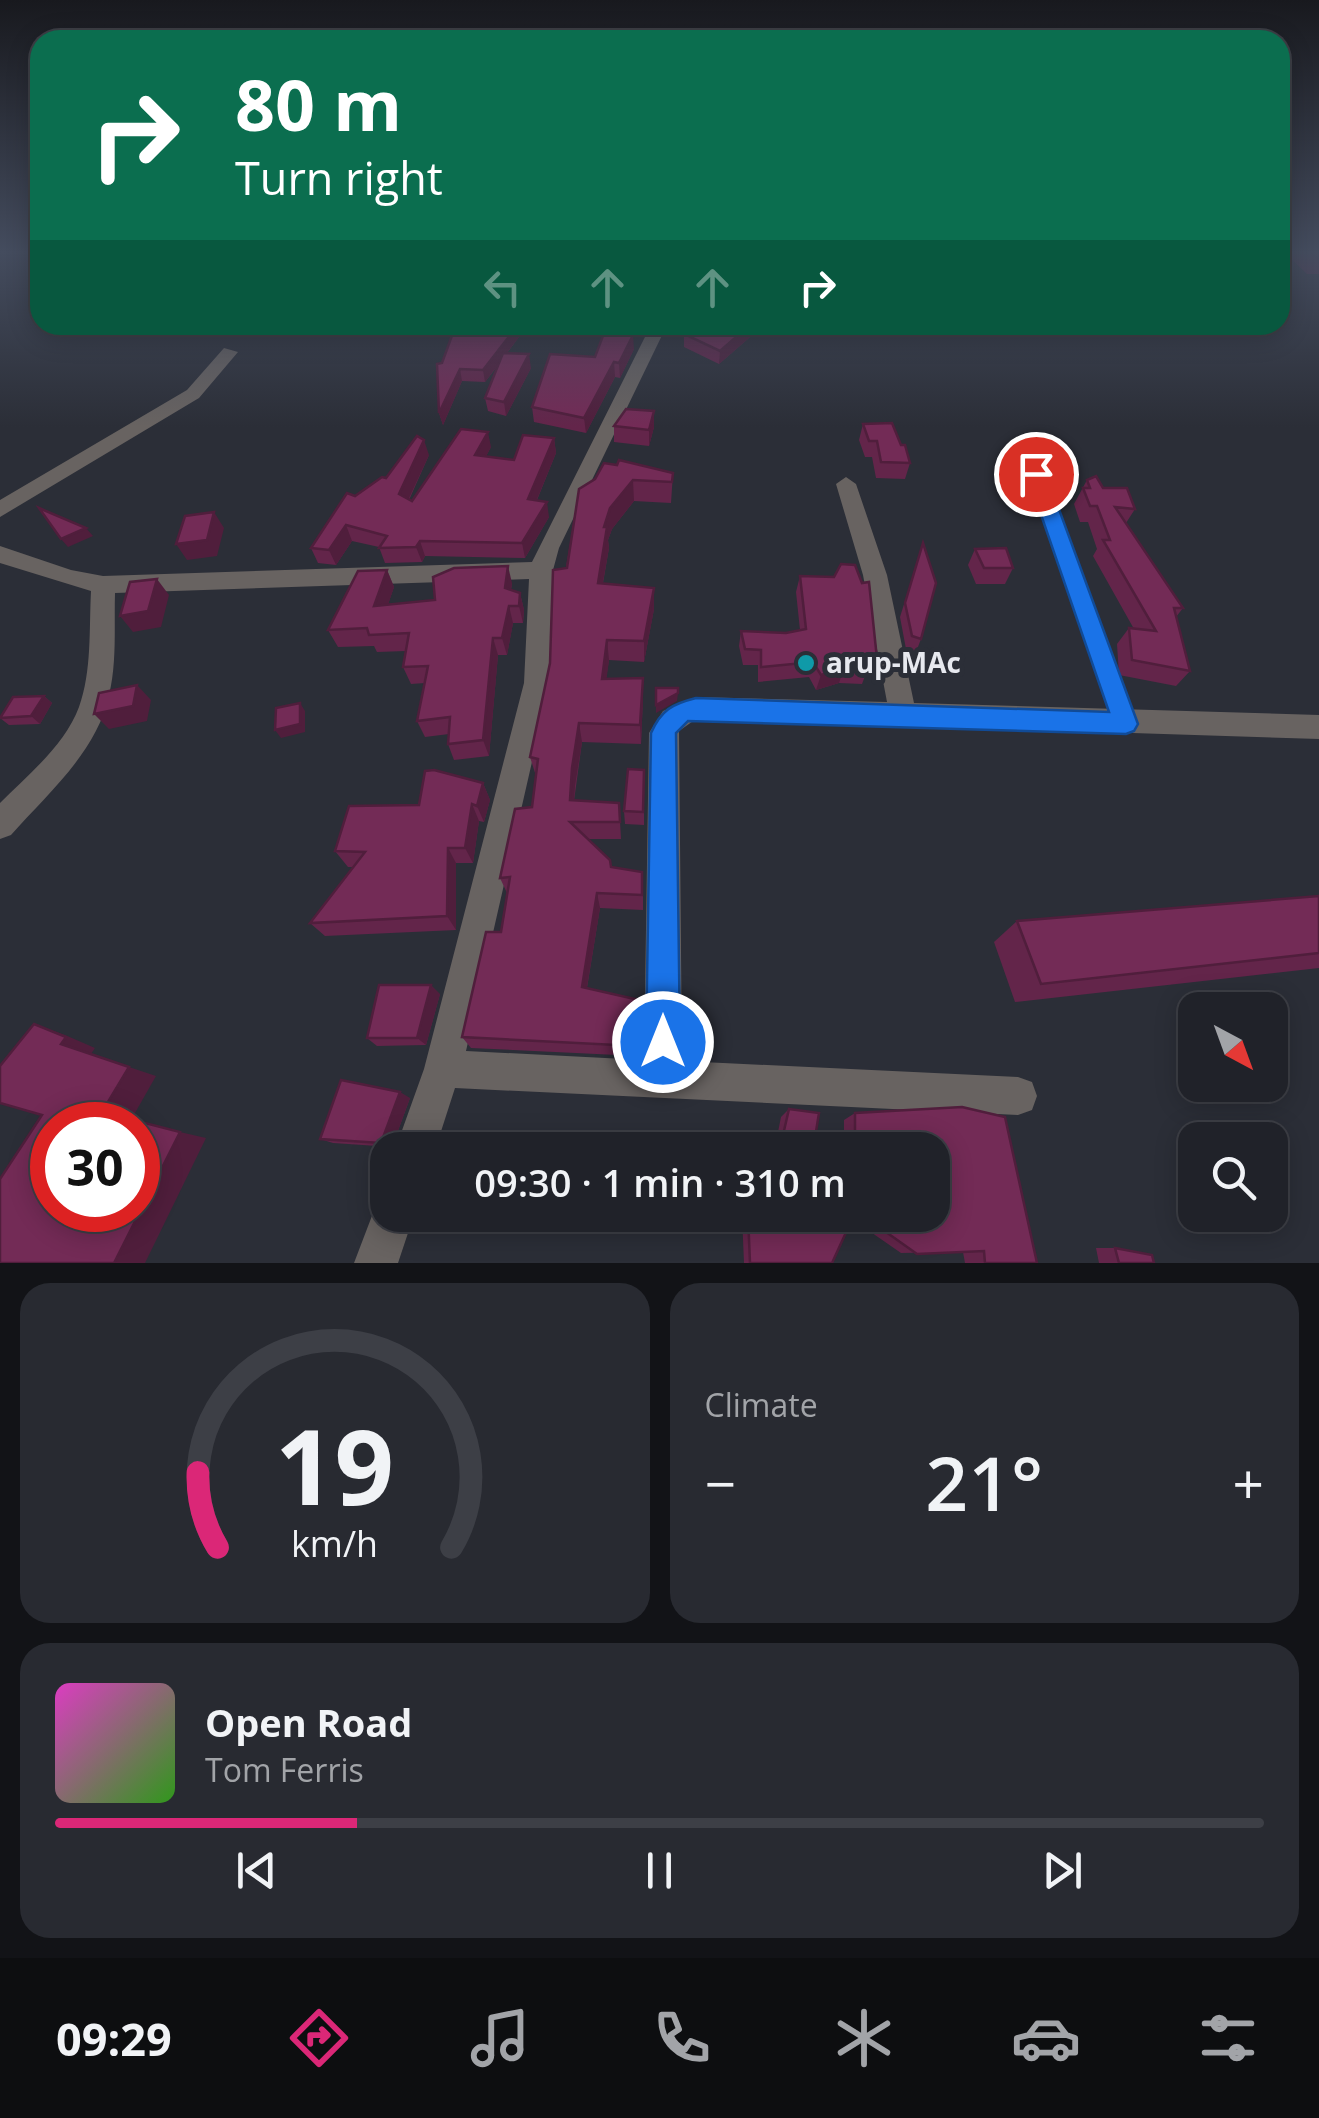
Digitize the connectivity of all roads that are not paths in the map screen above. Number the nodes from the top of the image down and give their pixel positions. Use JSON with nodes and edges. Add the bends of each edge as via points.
{"nodes":[{"id":1,"x":654,"y":335,"type":"edge"},
{"id":2,"x":230,"y":352,"type":"dead end"},
{"id":3,"x":1036,"y":474,"type":"dead end"},
{"id":4,"x":846,"y":484,"type":"dead end"},
{"id":5,"x":0,"y":510,"type":"edge"},
{"id":6,"x":0,"y":554,"type":"edge"},
{"id":7,"x":540,"y":570,"type":"junction"},
{"id":8,"x":103,"y":585,"type":"junction"},
{"id":9,"x":904,"y":716,"type":"junction"},
{"id":10,"x":1126,"y":724,"type":"junction"},
{"id":11,"x":1319,"y":726,"type":"edge"},
{"id":12,"x":0,"y":825,"type":"edge"},
{"id":13,"x":443,"y":1069,"type":"junction"},
{"id":14,"x":663,"y":1081,"type":"junction"},
{"id":15,"x":1018,"y":1096,"type":"dead end"},
{"id":16,"x":421,"y":1132,"type":"edge"},
{"id":17,"x":387,"y":1232,"type":"edge"},
{"id":18,"x":376,"y":1263,"type":"edge"}],
"edges":[{"from":1,"to":7,"type":"street"},
{"from":2,"to":5,"type":"street","via":[[192,394]]},
{"from":3,"to":10,"type":"lane"},
{"from":4,"to":9,"type":"street","via":[[875,575]]},
{"from":6,"to":8,"type":"street"},
{"from":7,"to":8,"type":"street"},
{"from":7,"to":13,"type":"street","via":[[537,683]]},
{"from":8,"to":12,"type":"street","via":[[99,684],[91,712]]},
{"from":9,"to":10,"type":"street"},
{"from":9,"to":14,"type":"street","via":[[696,708],[668,722]]},
{"from":10,"to":11,"type":"street"},
{"from":13,"to":14,"type":"street"},
{"from":13,"to":16,"type":"street"},
{"from":14,"to":15,"type":"street"},
{"from":17,"to":18,"type":"street"}]}
